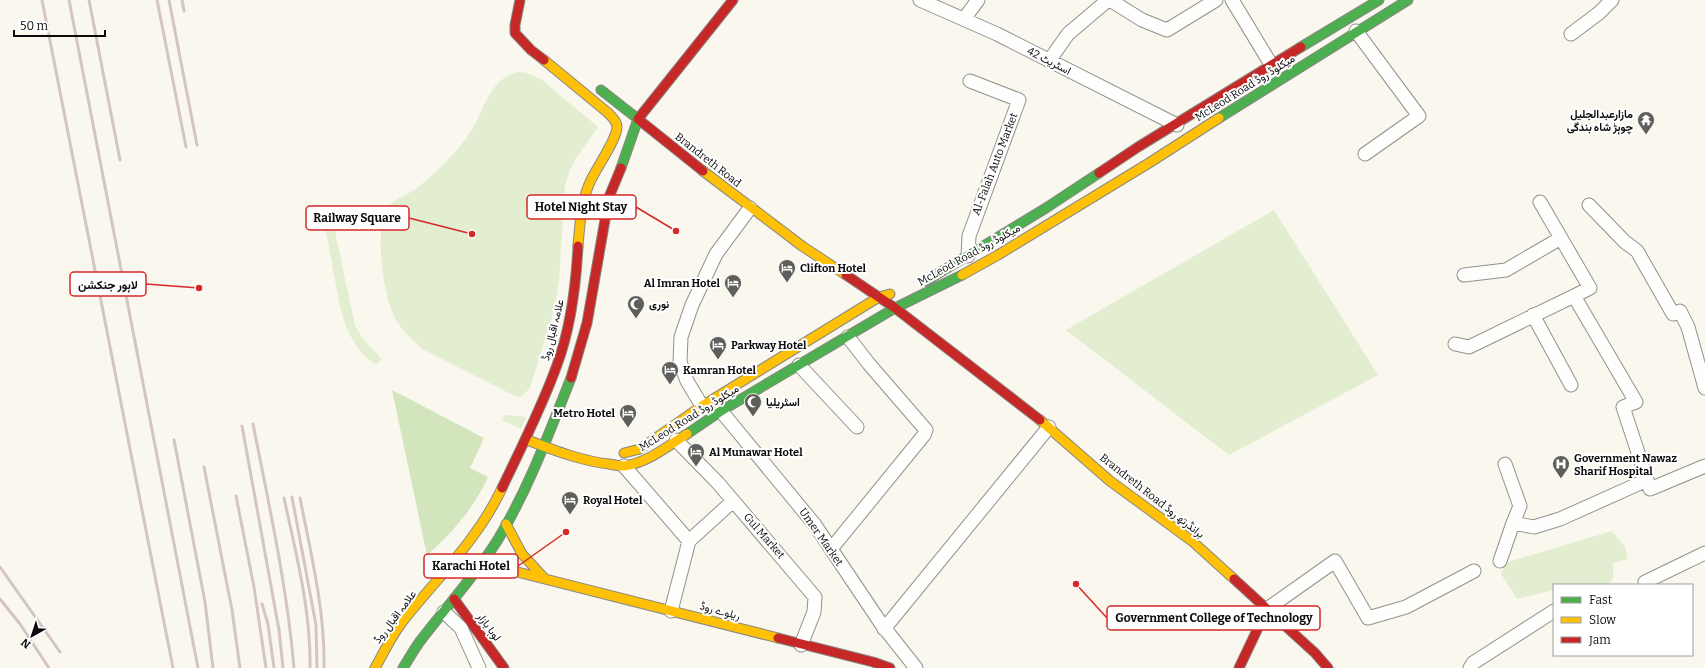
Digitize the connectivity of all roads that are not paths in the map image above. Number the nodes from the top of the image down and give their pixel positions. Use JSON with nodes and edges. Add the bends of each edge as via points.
{"nodes":[{"id":1,"x":520,"y":0,"type":"edge"},
{"id":2,"x":733,"y":0,"type":"edge"},
{"id":3,"x":920,"y":0,"type":"edge"},
{"id":4,"x":978,"y":0,"type":"edge"},
{"id":5,"x":1109,"y":0,"type":"edge"},
{"id":6,"x":1232,"y":0,"type":"edge"},
{"id":7,"x":1379,"y":0,"type":"edge"},
{"id":8,"x":1408,"y":0,"type":"edge"},
{"id":9,"x":1612,"y":0,"type":"edge"},
{"id":10,"x":1213,"y":1,"type":"edge"},
{"id":11,"x":964,"y":19,"type":"junction"},
{"id":12,"x":1356,"y":31,"type":"junction"},
{"id":13,"x":1571,"y":34,"type":"dead end"},
{"id":14,"x":1049,"y":61,"type":"junction"},
{"id":15,"x":1272,"y":66,"type":"junction"},
{"id":16,"x":970,"y":81,"type":"dead end"},
{"id":17,"x":595,"y":84,"type":"dead end"},
{"id":18,"x":638,"y":119,"type":"junction"},
{"id":19,"x":1177,"y":124,"type":"junction"},
{"id":20,"x":1138,"y":147,"type":"junction"},
{"id":21,"x":1365,"y":154,"type":"dead end"},
{"id":22,"x":1149,"y":163,"type":"junction"},
{"id":23,"x":1540,"y":202,"type":"dead end"},
{"id":24,"x":1589,"y":205,"type":"dead end"},
{"id":25,"x":750,"y":208,"type":"junction"},
{"id":26,"x":1561,"y":238,"type":"junction"},
{"id":27,"x":968,"y":256,"type":"junction"},
{"id":28,"x":1464,"y":275,"type":"dead end"},
{"id":29,"x":915,"y":286,"type":"dead end"},
{"id":30,"x":902,"y":291,"type":"dead end"},
{"id":31,"x":1574,"y":296,"type":"junction"},
{"id":32,"x":880,"y":297,"type":"junction"},
{"id":33,"x":895,"y":308,"type":"junction"},
{"id":34,"x":1533,"y":315,"type":"junction"},
{"id":35,"x":848,"y":337,"type":"junction"},
{"id":36,"x":1455,"y":344,"type":"dead end"},
{"id":37,"x":799,"y":365,"type":"junction"},
{"id":38,"x":1571,"y":385,"type":"dead end"},
{"id":39,"x":1705,"y":388,"type":"edge"},
{"id":40,"x":702,"y":406,"type":"junction"},
{"id":41,"x":721,"y":411,"type":"junction"},
{"id":42,"x":857,"y":427,"type":"dead end"},
{"id":43,"x":1049,"y":427,"type":"junction"},
{"id":44,"x":527,"y":434,"type":"junction"},
{"id":45,"x":554,"y":440,"type":"junction"},
{"id":46,"x":676,"y":440,"type":"junction"},
{"id":47,"x":544,"y":446,"type":"junction"},
{"id":48,"x":602,"y":454,"type":"dead end"},
{"id":49,"x":616,"y":454,"type":"dead end"},
{"id":50,"x":1505,"y":464,"type":"dead end"},
{"id":51,"x":624,"y":466,"type":"junction"},
{"id":52,"x":1705,"y":466,"type":"edge"},
{"id":53,"x":1647,"y":480,"type":"junction"},
{"id":54,"x":733,"y":501,"type":"junction"},
{"id":55,"x":1512,"y":523,"type":"junction"},
{"id":56,"x":506,"y":524,"type":"junction"},
{"id":57,"x":688,"y":542,"type":"junction"},
{"id":58,"x":831,"y":549,"type":"junction"},
{"id":59,"x":1705,"y":553,"type":"edge"},
{"id":60,"x":1500,"y":561,"type":"dead end"},
{"id":61,"x":482,"y":563,"type":"junction"},
{"id":62,"x":1474,"y":571,"type":"dead end"},
{"id":63,"x":544,"y":578,"type":"junction"},
{"id":64,"x":1646,"y":582,"type":"dead end"},
{"id":65,"x":454,"y":599,"type":"junction"},
{"id":66,"x":1266,"y":609,"type":"junction"},
{"id":67,"x":670,"y":611,"type":"junction"},
{"id":68,"x":444,"y":612,"type":"junction"},
{"id":69,"x":1553,"y":612,"type":"edge"},
{"id":70,"x":884,"y":629,"type":"junction"},
{"id":71,"x":801,"y":645,"type":"junction"},
{"id":72,"x":375,"y":668,"type":"edge"},
{"id":73,"x":403,"y":668,"type":"edge"},
{"id":74,"x":479,"y":668,"type":"edge"},
{"id":75,"x":504,"y":668,"type":"edge"},
{"id":76,"x":890,"y":668,"type":"edge"},
{"id":77,"x":916,"y":668,"type":"edge"},
{"id":78,"x":1239,"y":668,"type":"edge"},
{"id":79,"x":1328,"y":668,"type":"edge"},
{"id":80,"x":1470,"y":668,"type":"edge"}],
"edges":[{"from":1,"to":44,"type":"main road","name":"علامہ اقبال روڈ","via":[[515,33],[523,43],[607,112],[617,126],[590,181],[580,222],[571,312],[557,365]]},
{"from":2,"to":18,"type":"main road"},
{"from":3,"to":11,"type":"street","name":"اسٹریٹ 42"},
{"from":4,"to":11,"type":"street"},
{"from":5,"to":10,"type":"street","via":[[1142,20],[1167,30]]},
{"from":5,"to":14,"type":"street","via":[[1068,34]]},
{"from":6,"to":15,"type":"street"},
{"from":7,"to":15,"type":"main road","name":"McLeod Road میکلوڈ روڈ"},
{"from":8,"to":12,"type":"main road","name":"McLeod Road میکلوڈ روڈ"},
{"from":9,"to":13,"type":"street"},
{"from":11,"to":14,"type":"street","name":"اسٹریٹ 42"},
{"from":12,"to":21,"type":"street","via":[[1418,116]]},
{"from":12,"to":22,"type":"main road","name":"McLeod Road میکلوڈ روڈ"},
{"from":14,"to":19,"type":"street","name":"اسٹریٹ 42"},
{"from":15,"to":19,"type":"main road","name":"McLeod Road میکلوڈ روڈ"},
{"from":16,"to":27,"type":"street","name":"Al-Falah Auto Market","via":[[1019,100],[969,236]]},
{"from":17,"to":18,"type":"main road","name":"Brandreth Road"},
{"from":18,"to":25,"type":"main road","name":"Brandreth Road"},
{"from":18,"to":45,"type":"main road","via":[[609,197],[588,316]]},
{"from":19,"to":20,"type":"main road","name":"McLeod Road میکلوڈ روڈ"},
{"from":20,"to":22,"type":"main road"},
{"from":20,"to":27,"type":"main road","name":"McLeod Road میکلوڈ روڈ"},
{"from":22,"to":33,"type":"main road","name":"McLeod Road میکلوڈ روڈ","via":[[966,273]]},
{"from":23,"to":26,"type":"street"},
{"from":24,"to":39,"type":"street","via":[[1637,251],[1672,314],[1680,311],[1688,327]]},
{"from":25,"to":32,"type":"main road","name":"Brandreth Road"},
{"from":25,"to":40,"type":"street","via":[[716,254],[692,305],[681,337],[680,362],[687,381]]},
{"from":26,"to":28,"type":"street","via":[[1506,270]]},
{"from":26,"to":31,"type":"street","via":[[1590,288]]},
{"from":27,"to":29,"type":"main road","name":"McLeod Road میکلوڈ روڈ"},
{"from":30,"to":32,"type":"main road","name":"McLeod Road میکلوڈ روڈ"},
{"from":31,"to":34,"type":"street"},
{"from":31,"to":53,"type":"street","via":[[1636,402],[1623,407]]},
{"from":32,"to":33,"type":"main road","name":"Brandreth Road"},
{"from":32,"to":40,"type":"main road","name":"McLeod Road میکلوڈ روڈ"},
{"from":33,"to":35,"type":"main road","name":"McLeod Road میکلوڈ روڈ"},
{"from":33,"to":43,"type":"main road","name":"Brandreth Road برانڈرتھ روڈ"},
{"from":34,"to":36,"type":"street","via":[[1469,347]]},
{"from":34,"to":38,"type":"street"},
{"from":35,"to":37,"type":"main road","name":"McLeod Road میکلوڈ روڈ"},
{"from":35,"to":58,"type":"street","via":[[926,430]]},
{"from":37,"to":41,"type":"main road","name":"McLeod Road میکلوڈ روڈ"},
{"from":37,"to":42,"type":"street"},
{"from":40,"to":49,"type":"main road","name":"McLeod Road میکلوڈ روڈ","via":[[640,449]]},
{"from":41,"to":46,"type":"main road","name":"McLeod Road میکلوڈ روڈ"},
{"from":41,"to":58,"type":"street","name":"Umer Market","via":[[815,525]]},
{"from":43,"to":66,"type":"main road","name":"Brandreth Road برانڈرتھ روڈ","via":[[1110,481],[1192,541]]},
{"from":43,"to":70,"type":"street"},
{"from":44,"to":45,"type":"main road"},
{"from":44,"to":47,"type":"main road","name":"McLeod Road میکلوڈ روڈ"},
{"from":44,"to":72,"type":"main road","name":"علامہ اقبال روڈ","via":[[478,530],[403,621]]},
{"from":45,"to":47,"type":"main road"},
{"from":45,"to":48,"type":"main road","via":[[581,450]]},
{"from":46,"to":51,"type":"main road","name":"McLeod Road میکلوڈ روڈ","via":[[642,461]]},
{"from":46,"to":54,"type":"street","name":"Gul Market"},
{"from":47,"to":51,"type":"main road","name":"McLeod Road میکلوڈ روڈ","via":[[590,462]]},
{"from":47,"to":56,"type":"main road"},
{"from":50,"to":55,"type":"street","via":[[1520,506]]},
{"from":51,"to":57,"type":"street"},
{"from":52,"to":53,"type":"street","via":[[1650,489]]},
{"from":53,"to":55,"type":"street","via":[[1560,519],[1534,527]]},
{"from":54,"to":57,"type":"street"},
{"from":54,"to":71,"type":"street","name":"Gul Market","via":[[815,598],[814,612]]},
{"from":55,"to":60,"type":"street"},
{"from":56,"to":61,"type":"main road"},
{"from":56,"to":63,"type":"main road","name":"ریلوے روڈ","via":[[521,555]]},
{"from":57,"to":67,"type":"street"},
{"from":58,"to":70,"type":"street","name":"Umer Market"},
{"from":59,"to":64,"type":"street"},
{"from":61,"to":63,"type":"main road","name":"ریلوے روڈ"},
{"from":61,"to":65,"type":"main road"},
{"from":62,"to":66,"type":"street","via":[[1406,606],[1368,618],[1335,561]]},
{"from":63,"to":67,"type":"main road","name":"ریلوے روڈ"},
{"from":65,"to":68,"type":"main road"},
{"from":65,"to":75,"type":"main road","name":"لوہا بازار"},
{"from":66,"to":78,"type":"main road"},
{"from":66,"to":79,"type":"main road","name":"Brandreth Road برانڈرتھ روڈ"},
{"from":67,"to":71,"type":"main road","name":"ریلوے روڈ"},
{"from":68,"to":73,"type":"main road","via":[[420,641]]},
{"from":68,"to":74,"type":"street","via":[[461,628]]},
{"from":69,"to":80,"type":"street","via":[[1473,663]]},
{"from":70,"to":77,"type":"street","name":"Umer Market"},
{"from":71,"to":76,"type":"main road","name":"ریلوے روڈ"}]}
